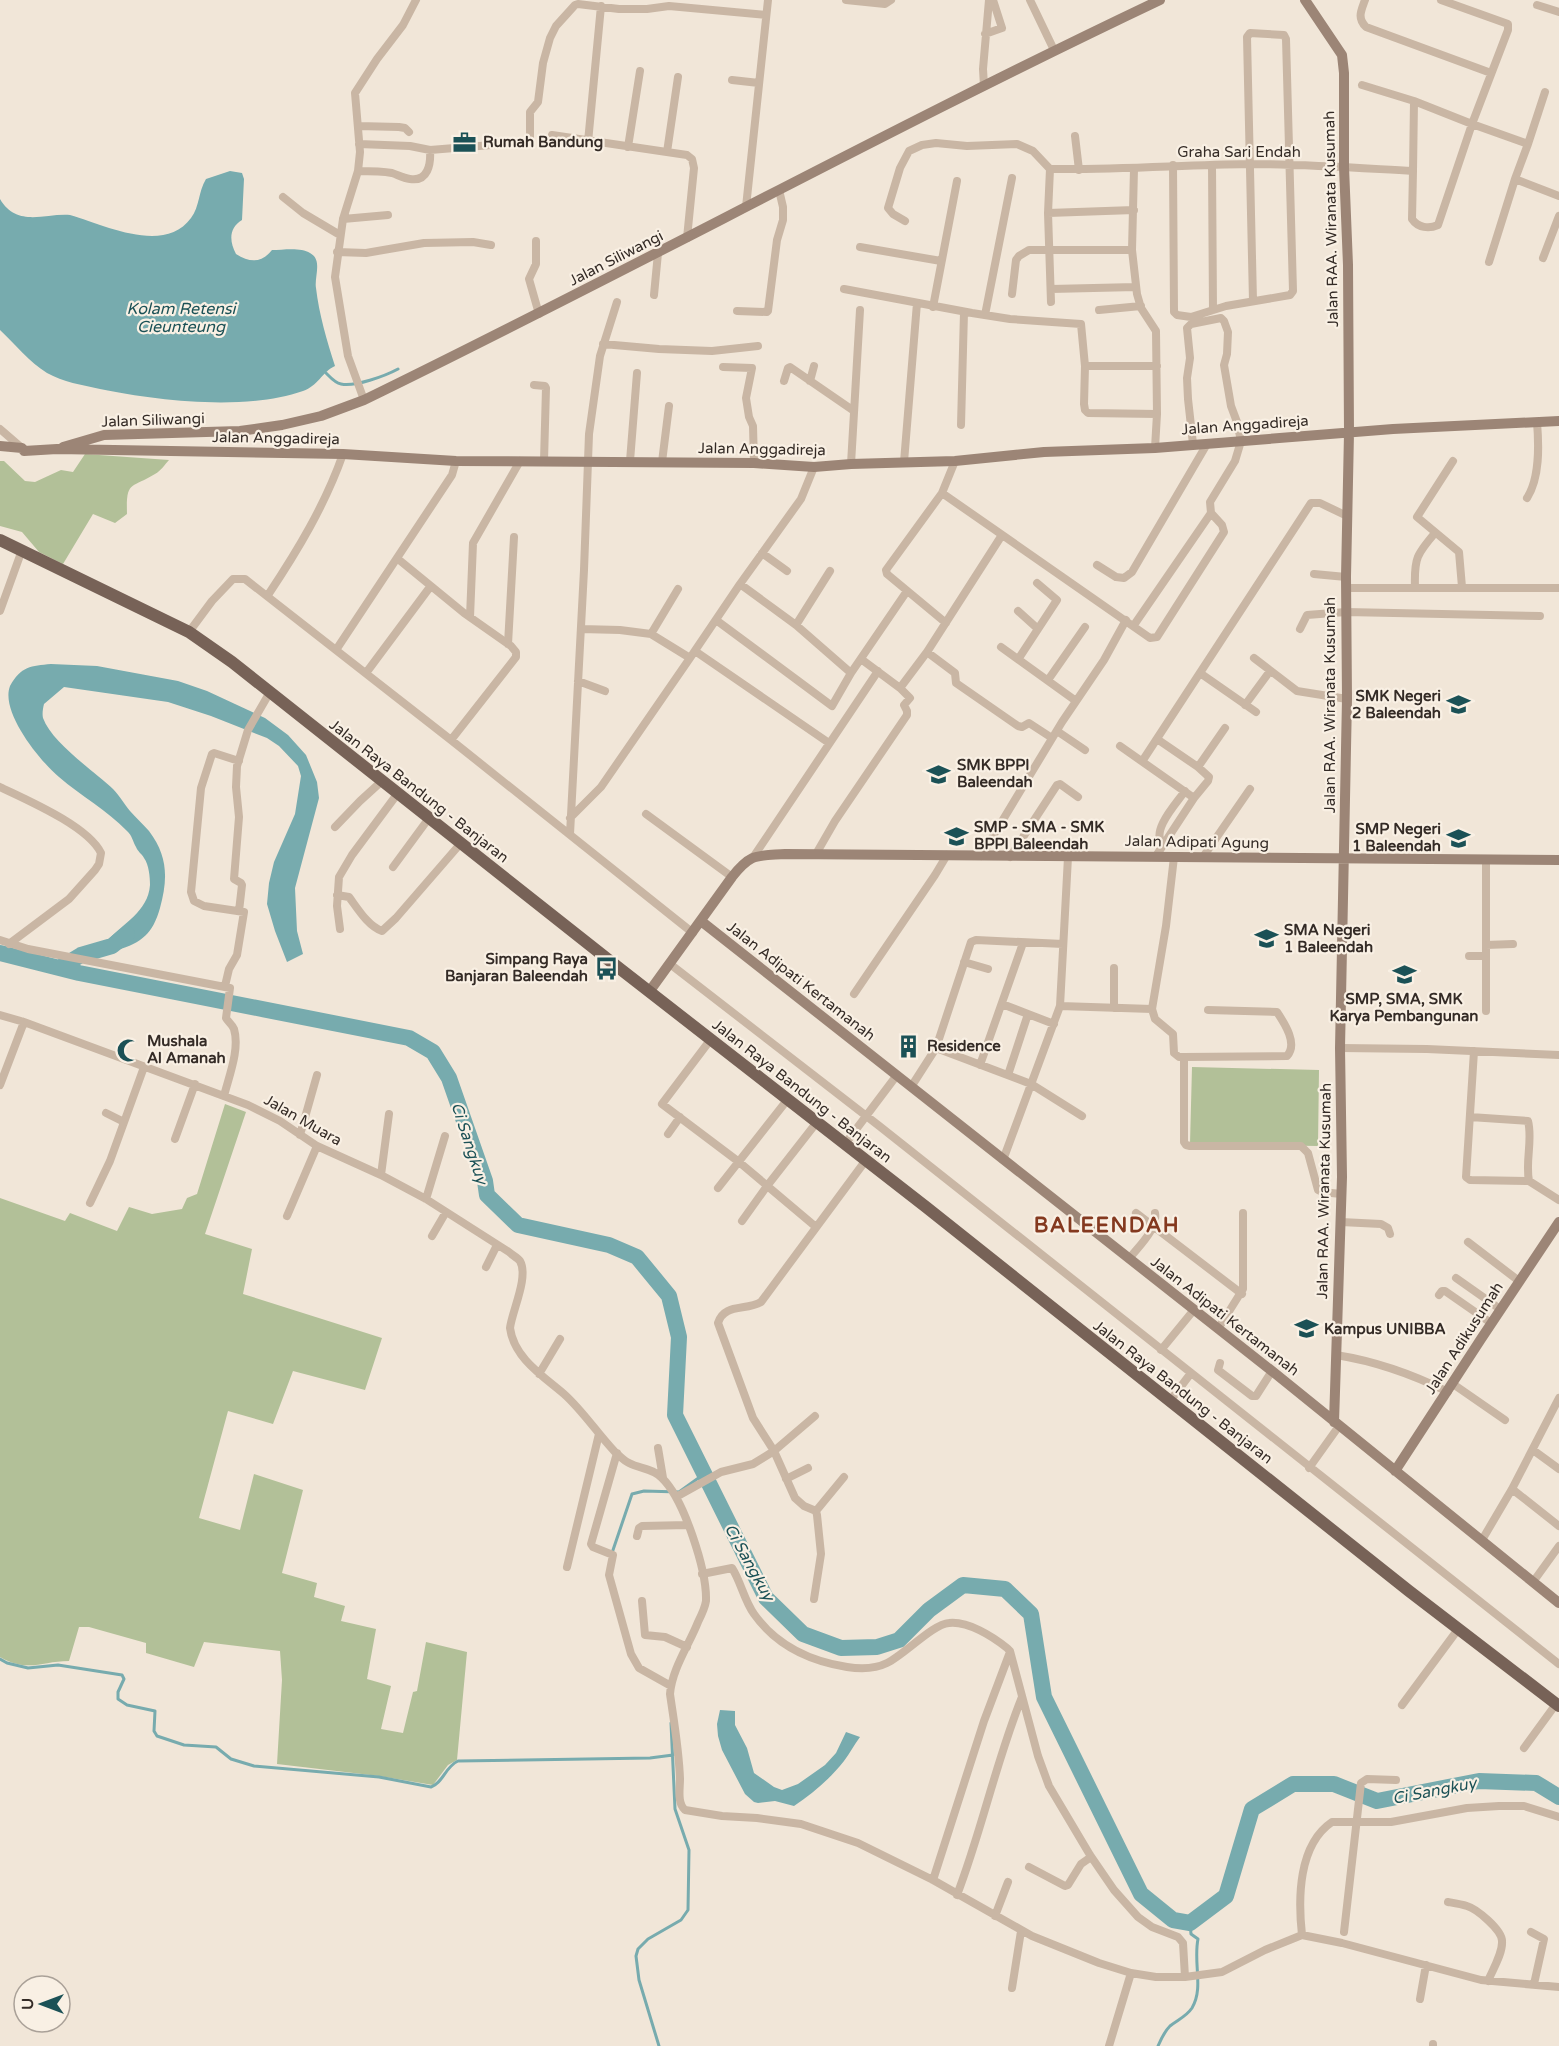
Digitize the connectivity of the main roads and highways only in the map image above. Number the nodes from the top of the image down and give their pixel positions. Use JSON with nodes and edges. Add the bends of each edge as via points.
{"nodes":[{"id":1,"x":1160,"y":0,"type":"edge"},
{"id":2,"x":1305,"y":0,"type":"edge"},
{"id":3,"x":1559,"y":421,"type":"edge"},
{"id":4,"x":1349,"y":433,"type":"junction"},
{"id":5,"x":0,"y":446,"type":"edge"},
{"id":6,"x":57,"y":449,"type":"junction"},
{"id":7,"x":0,"y":540,"type":"edge"},
{"id":8,"x":1344,"y":860,"type":"junction"},
{"id":9,"x":1559,"y":860,"type":"edge"},
{"id":10,"x":701,"y":921,"type":"junction"},
{"id":11,"x":649,"y":992,"type":"junction"},
{"id":12,"x":1559,"y":1222,"type":"edge"},
{"id":13,"x":1336,"y":1424,"type":"junction"},
{"id":14,"x":1395,"y":1471,"type":"junction"},
{"id":15,"x":1559,"y":1603,"type":"edge"},
{"id":16,"x":1558,"y":1705,"type":"edge"}],
"edges":[{"from":1,"to":6,"type":"main road","name":"Jalan Siliwangi","via":[[364,400],[282,425],[217,432],[104,435]]},
{"from":2,"to":4,"type":"main road","name":"Jalan RAA. Wiranata Kusumah","via":[[1342,55],[1344,73]]},
{"from":3,"to":4,"type":"main road","name":"Jalan Anggadireja"},
{"from":4,"to":6,"type":"main road","name":"Jalan Anggadireja","via":[[955,461],[851,464],[812,473],[754,463],[456,461],[344,454]]},
{"from":4,"to":8,"type":"main road","name":"Jalan RAA. Wiranata Kusumah"},
{"from":5,"to":6,"type":"main road","name":"Jalan Anggadireja"},
{"from":7,"to":11,"type":"main road","name":"Jalan Raya Bandung - Banjaran","via":[[189,632]]},
{"from":8,"to":9,"type":"main road","name":"Jalan Adipati Agung"},
{"from":8,"to":10,"type":"main road","name":"Jalan Adipati Agung","via":[[754,856],[732,877]]},
{"from":8,"to":13,"type":"main road","name":"Jalan RAA. Wiranata Kusumah"},
{"from":10,"to":11,"type":"main road"},
{"from":10,"to":13,"type":"main road","name":"Jalan Adipati Kertamanah"},
{"from":11,"to":16,"type":"main road","name":"Jalan Raya Bandung - Banjaran"},
{"from":12,"to":14,"type":"main road","name":"Jalan Adikusumah"},
{"from":13,"to":14,"type":"main road","name":"Jalan Adipati Kertamanah"},
{"from":14,"to":15,"type":"main road","name":"Jalan Adipati Kertamanah"}]}
